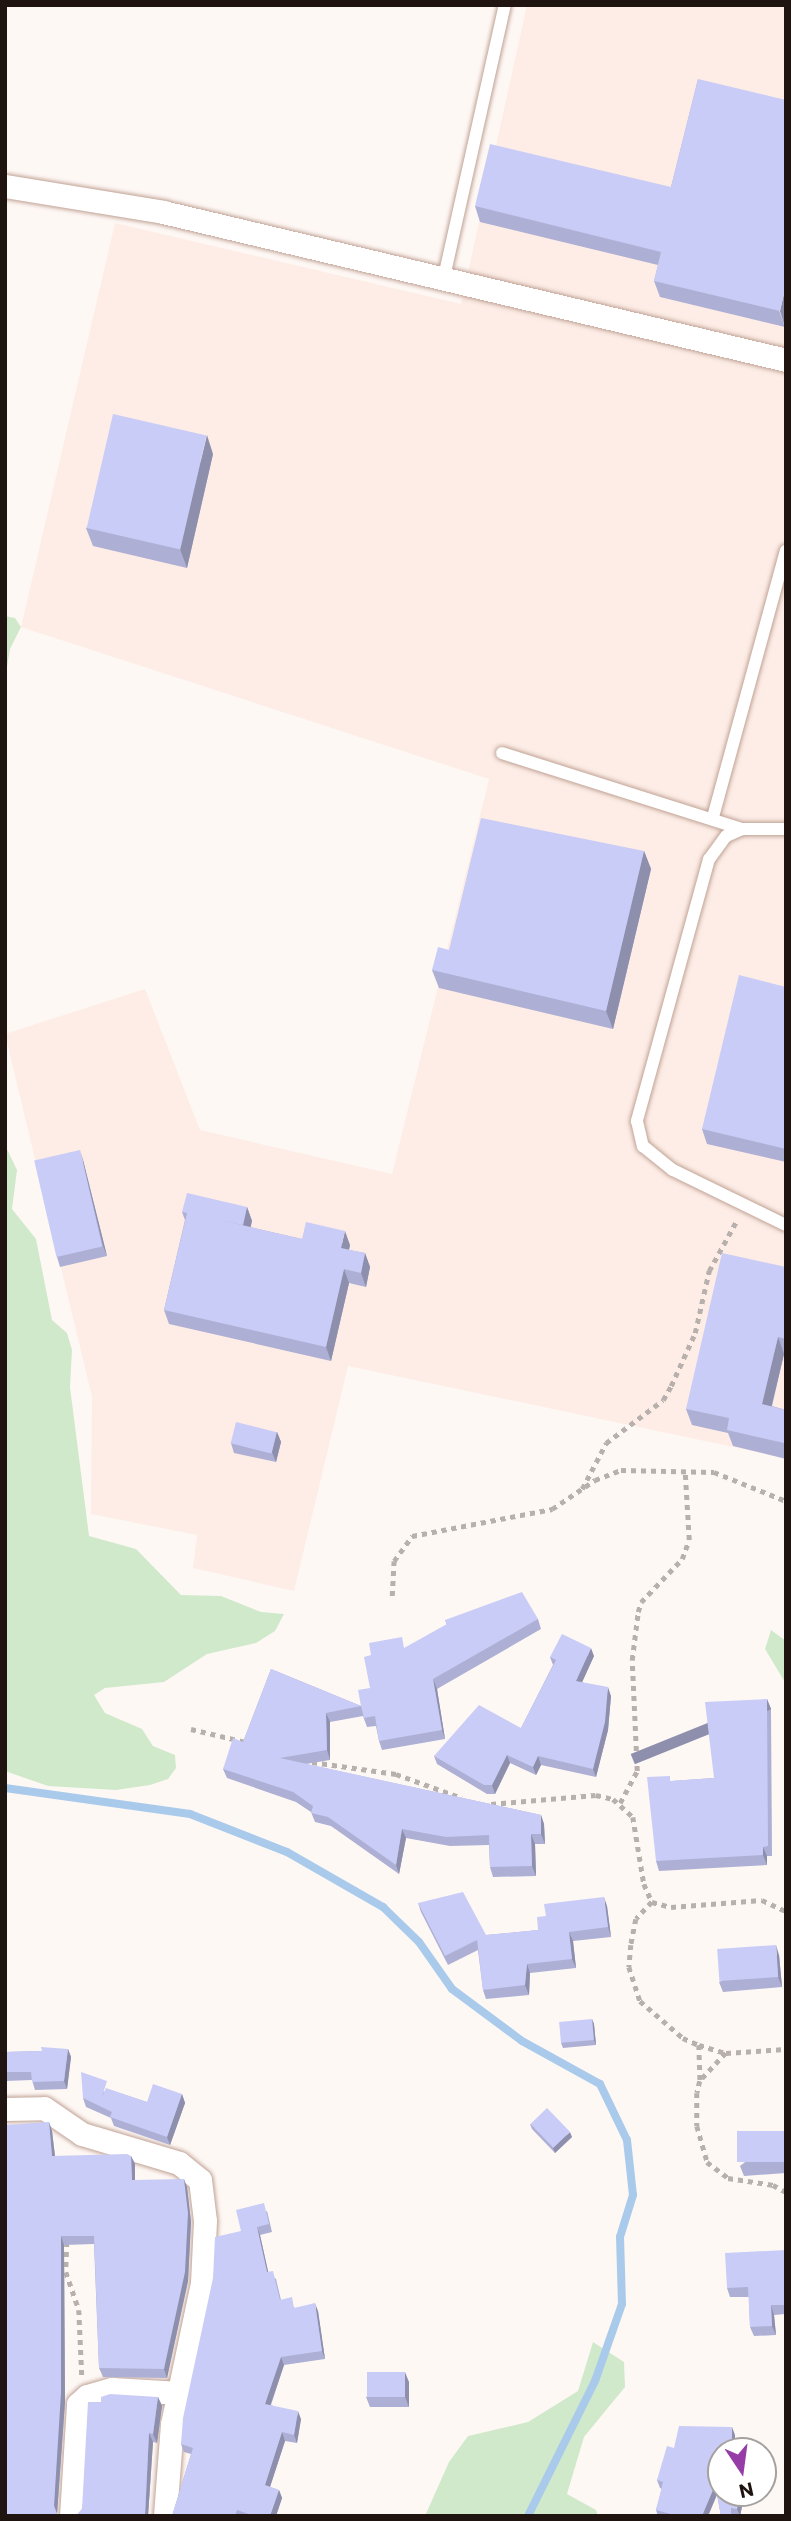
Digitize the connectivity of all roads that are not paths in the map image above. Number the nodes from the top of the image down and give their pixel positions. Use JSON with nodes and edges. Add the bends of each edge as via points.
{"nodes":[{"id":1,"x":505,"y":5,"type":"edge"},
{"id":2,"x":5,"y":186,"type":"edge"},
{"id":3,"x":444,"y":277,"type":"junction"},
{"id":4,"x":786,"y":360,"type":"edge"},
{"id":5,"x":786,"y":551,"type":"edge"},
{"id":6,"x":502,"y":753,"type":"dead end"},
{"id":7,"x":713,"y":817,"type":"junction"},
{"id":8,"x":742,"y":829,"type":"junction"},
{"id":9,"x":786,"y":829,"type":"edge"},
{"id":10,"x":786,"y":1225,"type":"edge"},
{"id":11,"x":5,"y":2109,"type":"edge"},
{"id":12,"x":181,"y":2393,"type":"junction"},
{"id":13,"x":71,"y":2516,"type":"edge"},
{"id":14,"x":165,"y":2516,"type":"edge"}],
"edges":[{"from":1,"to":3,"type":"lane"},
{"from":2,"to":3,"type":"street","via":[[163,212]]},
{"from":3,"to":4,"type":"street"},
{"from":5,"to":7,"type":"lane"},
{"from":6,"to":7,"type":"lane"},
{"from":7,"to":8,"type":"lane"},
{"from":8,"to":9,"type":"lane"},
{"from":8,"to":10,"type":"lane","via":[[726,836],[709,859],[637,1121],[643,1146],[673,1170]]},
{"from":11,"to":12,"type":"street","via":[[44,2108],[82,2134],[178,2163],[200,2180],[203,2267]]},
{"from":12,"to":13,"type":"street","via":[[112,2389],[87,2396],[75,2416]]},
{"from":12,"to":14,"type":"street","via":[[172,2424]]}]}
